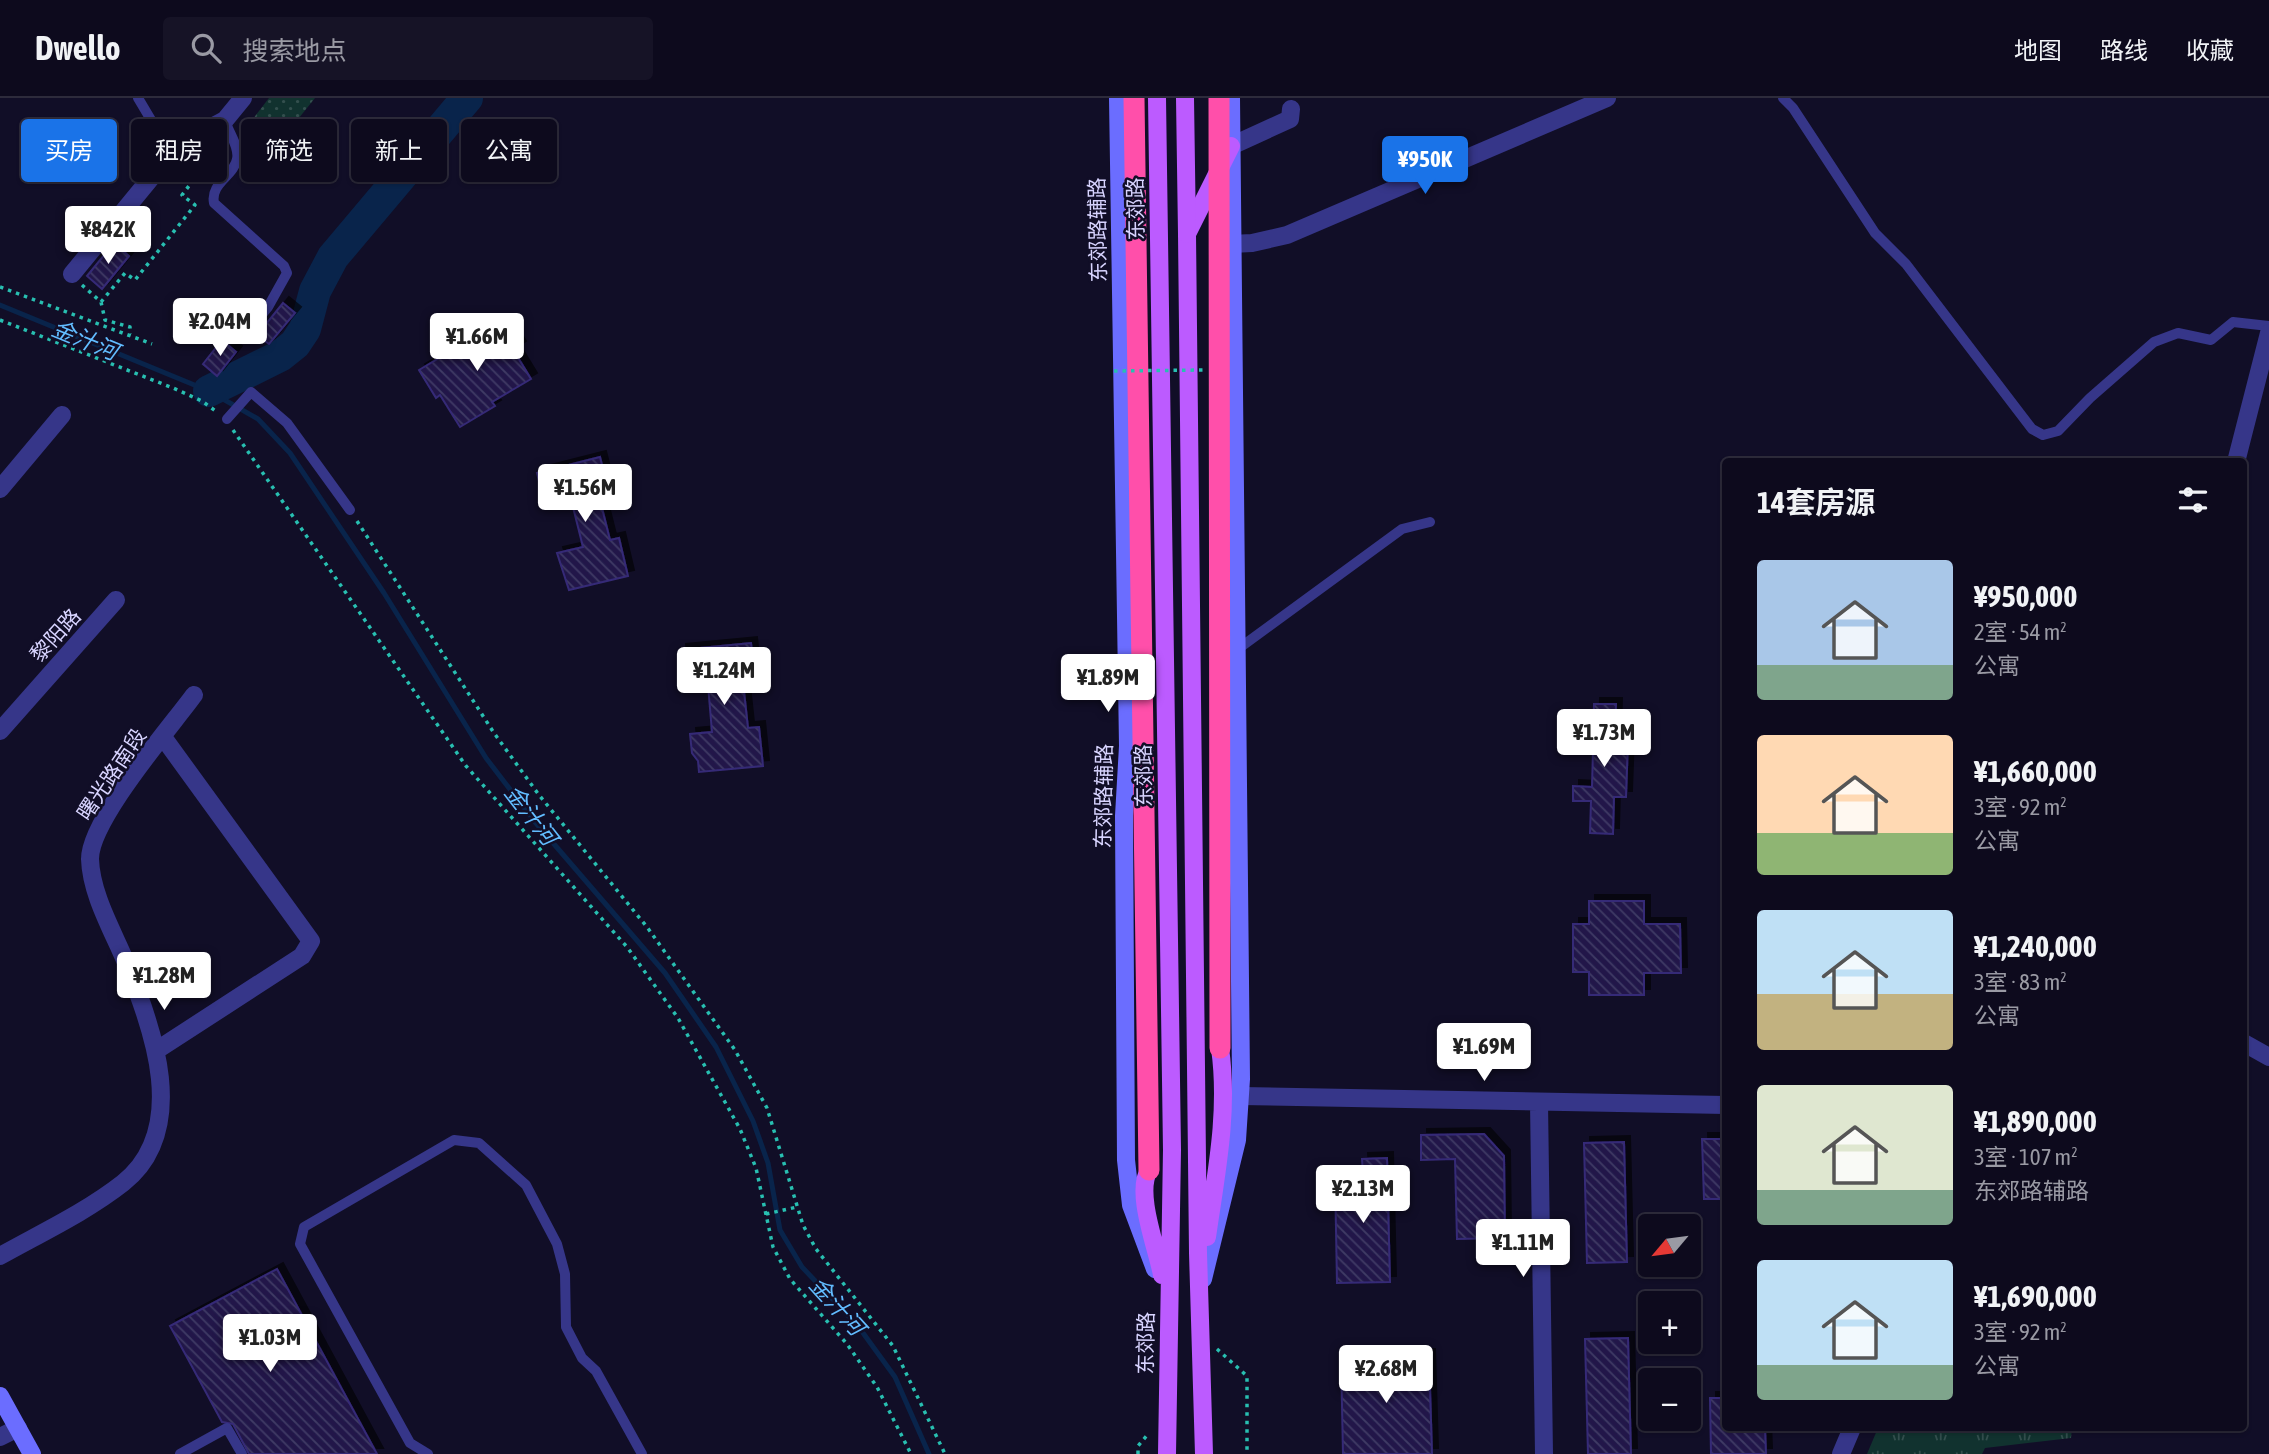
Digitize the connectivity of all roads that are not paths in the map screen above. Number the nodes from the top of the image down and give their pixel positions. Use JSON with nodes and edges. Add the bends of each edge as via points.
{"nodes":[{"id":1,"x":138,"y":98,"type":"edge"},
{"id":2,"x":243,"y":98,"type":"edge"},
{"id":3,"x":1118,"y":98,"type":"edge"},
{"id":4,"x":1134,"y":98,"type":"edge"},
{"id":5,"x":1157,"y":98,"type":"edge"},
{"id":6,"x":1185,"y":98,"type":"edge"},
{"id":7,"x":1219,"y":98,"type":"edge"},
{"id":8,"x":1231,"y":98,"type":"edge"},
{"id":9,"x":1607,"y":98,"type":"edge"},
{"id":10,"x":1783,"y":98,"type":"edge"},
{"id":11,"x":1291,"y":109,"type":"dead end"},
{"id":12,"x":150,"y":119,"type":"edge"},
{"id":13,"x":226,"y":119,"type":"edge"},
{"id":14,"x":227,"y":125,"type":"edge"},
{"id":15,"x":1231,"y":146,"type":"junction"},
{"id":16,"x":227,"y":174,"type":"edge"},
{"id":17,"x":153,"y":182,"type":"edge"},
{"id":18,"x":221,"y":182,"type":"edge"},
{"id":19,"x":1187,"y":234,"type":"junction"},
{"id":20,"x":1231,"y":244,"type":"junction"},
{"id":21,"x":74,"y":277,"type":"road end"},
{"id":22,"x":2269,"y":326,"type":"edge"},
{"id":23,"x":2269,"y":332,"type":"edge"},
{"id":24,"x":246,"y":334,"type":"dead end"},
{"id":25,"x":62,"y":415,"type":"dead end"},
{"id":26,"x":227,"y":419,"type":"road end"},
{"id":27,"x":2237,"y":458,"type":"edge"},
{"id":28,"x":0,"y":489,"type":"edge"},
{"id":29,"x":350,"y":510,"type":"road end"},
{"id":30,"x":1430,"y":522,"type":"dead end"},
{"id":31,"x":116,"y":600,"type":"dead end"},
{"id":32,"x":1238,"y":649,"type":"junction"},
{"id":33,"x":194,"y":695,"type":"dead end"},
{"id":34,"x":0,"y":732,"type":"edge"},
{"id":35,"x":163,"y":737,"type":"junction"},
{"id":36,"x":2247,"y":1045,"type":"edge"},
{"id":37,"x":1220,"y":1048,"type":"joint"},
{"id":38,"x":157,"y":1050,"type":"junction"},
{"id":39,"x":2269,"y":1057,"type":"edge"},
{"id":40,"x":1240,"y":1096,"type":"junction"},
{"id":41,"x":1539,"y":1103,"type":"junction"},
{"id":42,"x":1722,"y":1105,"type":"edge"},
{"id":43,"x":1149,"y":1170,"type":"joint"},
{"id":44,"x":0,"y":1256,"type":"edge"},
{"id":45,"x":1167,"y":1320,"type":"junction"},
{"id":46,"x":1200,"y":1325,"type":"junction"},
{"id":47,"x":0,"y":1396,"type":"edge"},
{"id":48,"x":18,"y":1428,"type":"junction"},
{"id":49,"x":1851,"y":1431,"type":"edge"},
{"id":50,"x":0,"y":1437,"type":"edge"},
{"id":51,"x":32,"y":1454,"type":"edge"},
{"id":52,"x":180,"y":1454,"type":"edge"},
{"id":53,"x":242,"y":1454,"type":"edge"},
{"id":54,"x":428,"y":1454,"type":"edge"},
{"id":55,"x":642,"y":1454,"type":"edge"},
{"id":56,"x":1167,"y":1454,"type":"edge"},
{"id":57,"x":1204,"y":1454,"type":"edge"},
{"id":58,"x":1544,"y":1454,"type":"edge"},
{"id":59,"x":1841,"y":1454,"type":"edge"}],
"edges":[{"from":1,"to":12,"type":"lane"},
{"from":2,"to":13,"type":"street"},
{"from":3,"to":45,"type":"main road","name":"东郊路辅路","via":[[1128,746],[1126,1160],[1131,1205],[1163,1289]]},
{"from":4,"to":43,"type":"highway"},
{"from":5,"to":45,"type":"main road","name":"东郊路","via":[[1171,1150]]},
{"from":6,"to":19,"type":"main road","bridge":true},
{"from":7,"to":37,"type":"highway","bridge":true},
{"from":8,"to":15,"type":"main road"},
{"from":9,"to":20,"type":"street","via":[[1287,235]]},
{"from":10,"to":22,"type":"lane","via":[[1875,233],[1906,264],[2032,429],[2043,435],[2058,431],[2154,342],[2178,332],[2211,340],[2234,322]]},
{"from":11,"to":15,"type":"street","via":[[1290,119]]},
{"from":14,"to":16,"type":"lane","via":[[238,155]]},
{"from":15,"to":19,"type":"main road"},
{"from":15,"to":20,"type":"main road"},
{"from":17,"to":21,"type":"street"},
{"from":18,"to":24,"type":"lane","via":[[215,189],[215,203],[287,273]]},
{"from":19,"to":46,"type":"main road"},
{"from":20,"to":32,"type":"main road"},
{"from":23,"to":27,"type":"street"},
{"from":25,"to":28,"type":"street"},
{"from":26,"to":29,"type":"lane","via":[[251,392],[287,423]]},
{"from":30,"to":32,"type":"lane","via":[[1402,529]]},
{"from":31,"to":34,"type":"street","name":"黎阳路"},
{"from":32,"to":40,"type":"main road"},
{"from":33,"to":35,"type":"street","name":"曙光路南段"},
{"from":35,"to":38,"type":"street","name":"曙光路南段","via":[[114,803],[90,858],[96,889]]},
{"from":35,"to":38,"type":"street","via":[[311,941],[302,956]]},
{"from":36,"to":39,"type":"street"},
{"from":37,"to":46,"type":"main road","via":[[1223,1110],[1203,1264]]},
{"from":38,"to":44,"type":"street","name":"曙光路南段","via":[[161,1101],[145,1158],[125,1181]]},
{"from":40,"to":41,"type":"street"},
{"from":40,"to":46,"type":"main road","via":[[1232,1165],[1203,1271]]},
{"from":41,"to":42,"type":"street"},
{"from":41,"to":58,"type":"street"},
{"from":43,"to":45,"type":"main road","via":[[1143,1179]]},
{"from":45,"to":56,"type":"main road","name":"东郊路"},
{"from":46,"to":57,"type":"main road"},
{"from":47,"to":48,"type":"main road"},
{"from":48,"to":50,"type":"street"},
{"from":48,"to":51,"type":"main road"},
{"from":49,"to":59,"type":"street"},
{"from":52,"to":53,"type":"lane","via":[[227,1428]]},
{"from":54,"to":55,"type":"lane","via":[[410,1443],[300,1244],[304,1227],[454,1140],[479,1143],[526,1185],[557,1244],[565,1274],[565,1327],[596,1371]]}]}
